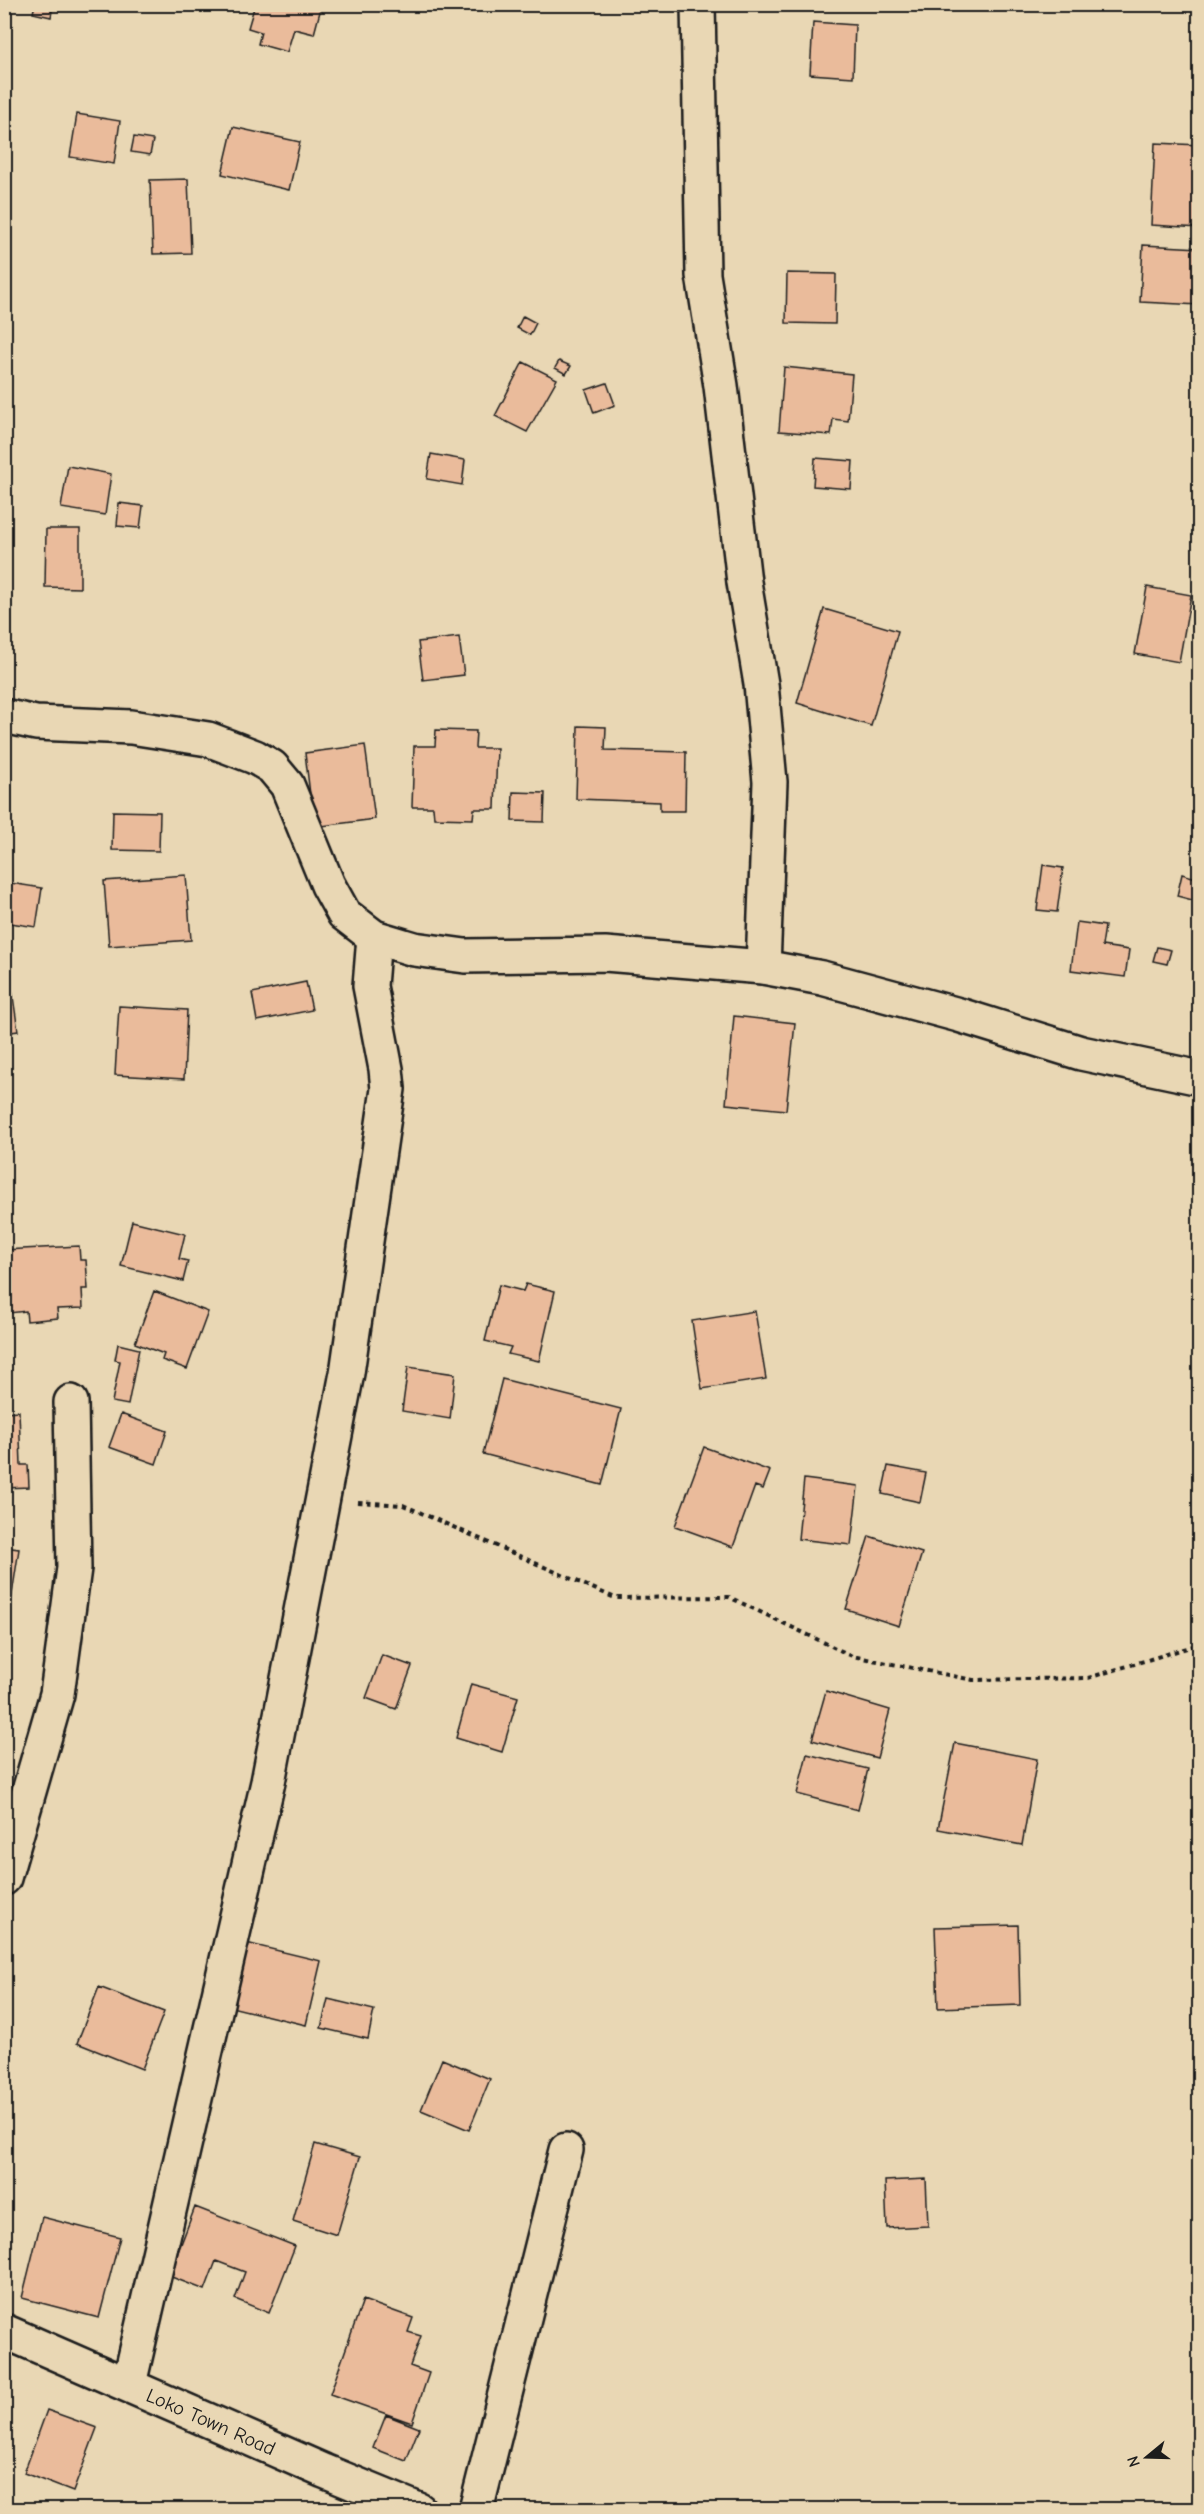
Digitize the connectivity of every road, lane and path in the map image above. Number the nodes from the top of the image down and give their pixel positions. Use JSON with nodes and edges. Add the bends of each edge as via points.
{"nodes":[{"id":1,"x":698,"y":4,"type":"edge"},
{"id":2,"x":4,"y":716,"type":"edge"},
{"id":3,"x":374,"y":937,"type":"junction"},
{"id":4,"x":763,"y":967,"type":"junction"},
{"id":5,"x":1200,"y":1078,"type":"edge"},
{"id":6,"x":70,"y":1402,"type":"dead end"},
{"id":7,"x":321,"y":1499,"type":"junction"},
{"id":8,"x":1200,"y":1644,"type":"edge"},
{"id":9,"x":4,"y":1878,"type":"edge"},
{"id":10,"x":566,"y":2150,"type":"dead end"},
{"id":11,"x":4,"y":2331,"type":"edge"},
{"id":12,"x":129,"y":2384,"type":"junction"},
{"id":13,"x":419,"y":2510,"type":"edge"},
{"id":14,"x":476,"y":2510,"type":"edge"}],
"edges":[{"from":1,"to":4,"type":"street","via":[[703,275],[761,684],[770,782]]},
{"from":2,"to":3,"type":"street","via":[[36,723],[131,727],[208,739],[255,757],[287,785],[344,914]]},
{"from":3,"to":4,"type":"street","via":[[414,949],[465,956],[605,954]]},
{"from":3,"to":7,"type":"street","via":[[370,986],[386,1069],[386,1112],[346,1373]]},
{"from":4,"to":5,"type":"street","via":[[822,978],[959,1015],[1081,1053]]},
{"from":6,"to":9,"type":"street","via":[[74,1568],[58,1682]]},
{"from":7,"to":8,"type":"path","via":[[403,1505],[615,1598],[729,1597],[852,1656],[974,1680],[1088,1678]]},
{"from":7,"to":12,"type":"street","via":[[268,1782]]},
{"from":10,"to":14,"type":"street"},
{"from":11,"to":12,"type":"street","name":"Loko Town Road"},
{"from":12,"to":13,"type":"street","name":"Loko Town Road"}]}
